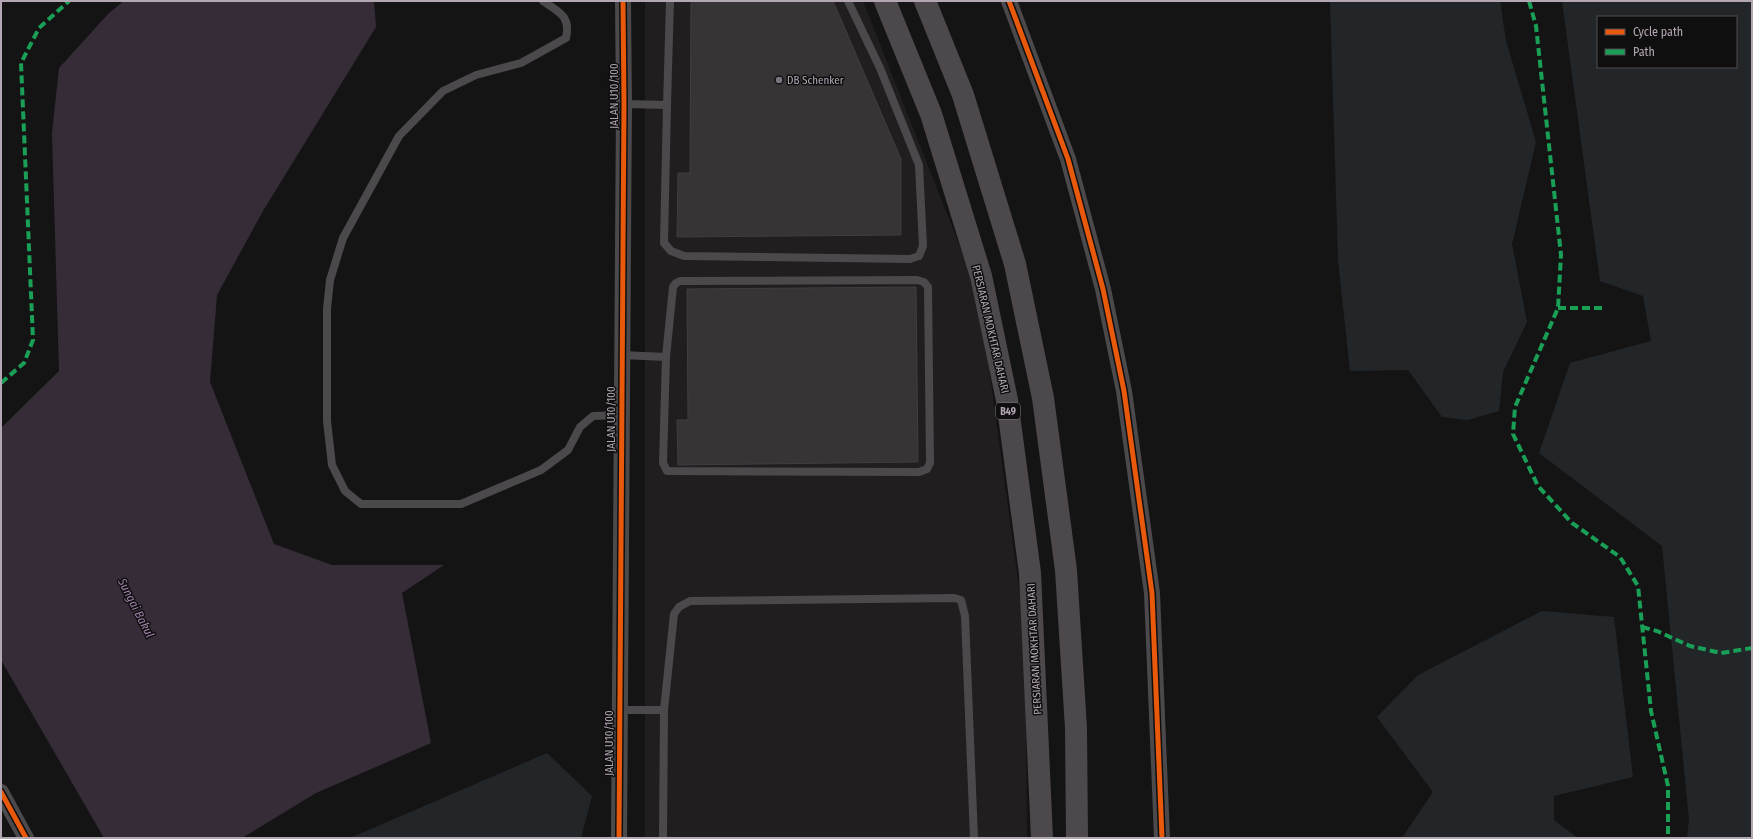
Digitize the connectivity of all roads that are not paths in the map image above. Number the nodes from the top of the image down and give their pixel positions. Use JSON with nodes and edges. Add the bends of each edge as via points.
{"nodes":[{"id":1,"x":543,"y":1,"type":"edge"},
{"id":2,"x":623,"y":1,"type":"edge"},
{"id":3,"x":670,"y":1,"type":"edge"},
{"id":4,"x":848,"y":1,"type":"edge"},
{"id":5,"x":885,"y":1,"type":"edge"},
{"id":6,"x":924,"y":1,"type":"edge"},
{"id":7,"x":1009,"y":1,"type":"edge"},
{"id":8,"x":624,"y":104,"type":"junction"},
{"id":9,"x":667,"y":105,"type":"junction"},
{"id":10,"x":621,"y":355,"type":"junction"},
{"id":11,"x":666,"y":357,"type":"junction"},
{"id":12,"x":621,"y":415,"type":"junction"},
{"id":13,"x":619,"y":710,"type":"junction"},
{"id":14,"x":664,"y":710,"type":"junction"},
{"id":15,"x":1,"y":792,"type":"edge"},
{"id":16,"x":26,"y":838,"type":"edge"},
{"id":17,"x":619,"y":838,"type":"edge"},
{"id":18,"x":663,"y":838,"type":"edge"},
{"id":19,"x":974,"y":838,"type":"edge"},
{"id":20,"x":1042,"y":838,"type":"edge"},
{"id":21,"x":1077,"y":838,"type":"edge"},
{"id":22,"x":1162,"y":838,"type":"edge"}],
"edges":[{"from":1,"to":12,"type":"lane","via":[[563,15],[568,27],[566,38],[521,63],[476,75],[443,91],[399,136],[343,238],[330,280],[327,309],[327,421],[332,465],[345,491],[361,504],[462,504],[541,470],[568,450],[580,427],[592,416]]},
{"from":2,"to":8,"type":"street","name":"JALAN U10/100"},
{"from":3,"to":9,"type":"lane"},
{"from":4,"to":9,"type":"lane","via":[[880,68],[919,165],[922,246],[919,256],[910,259],[684,256],[671,251],[664,242]]},
{"from":5,"to":20,"type":"main road","name":"PERSIARAN MOKHTAR DAHARI","number":"B49","via":[[931,114],[979,268],[1007,400],[1030,573]]},
{"from":6,"to":21,"type":"main road","via":[[962,95],[1015,264],[1043,398],[1066,570],[1076,728]]},
{"from":7,"to":22,"type":"street","via":[[1068,159],[1103,289],[1124,391],[1152,593]]},
{"from":8,"to":9,"type":"lane"},
{"from":8,"to":10,"type":"street","name":"JALAN U10/100"},
{"from":10,"to":11,"type":"lane"},
{"from":10,"to":12,"type":"street","name":"JALAN U10/100"},
{"from":11,"to":11,"type":"lane","via":[[673,288],[680,281],[924,282],[928,286],[930,463],[927,469],[919,472],[667,471],[663,463]]},
{"from":12,"to":13,"type":"street","name":"JALAN U10/100"},
{"from":13,"to":14,"type":"lane"},
{"from":13,"to":17,"type":"street","name":"JALAN U10/100"},
{"from":14,"to":18,"type":"lane"},
{"from":14,"to":19,"type":"lane","via":[[674,614],[679,607],[690,601],[954,598],[961,600],[965,616]]},
{"from":15,"to":16,"type":"street"}]}
